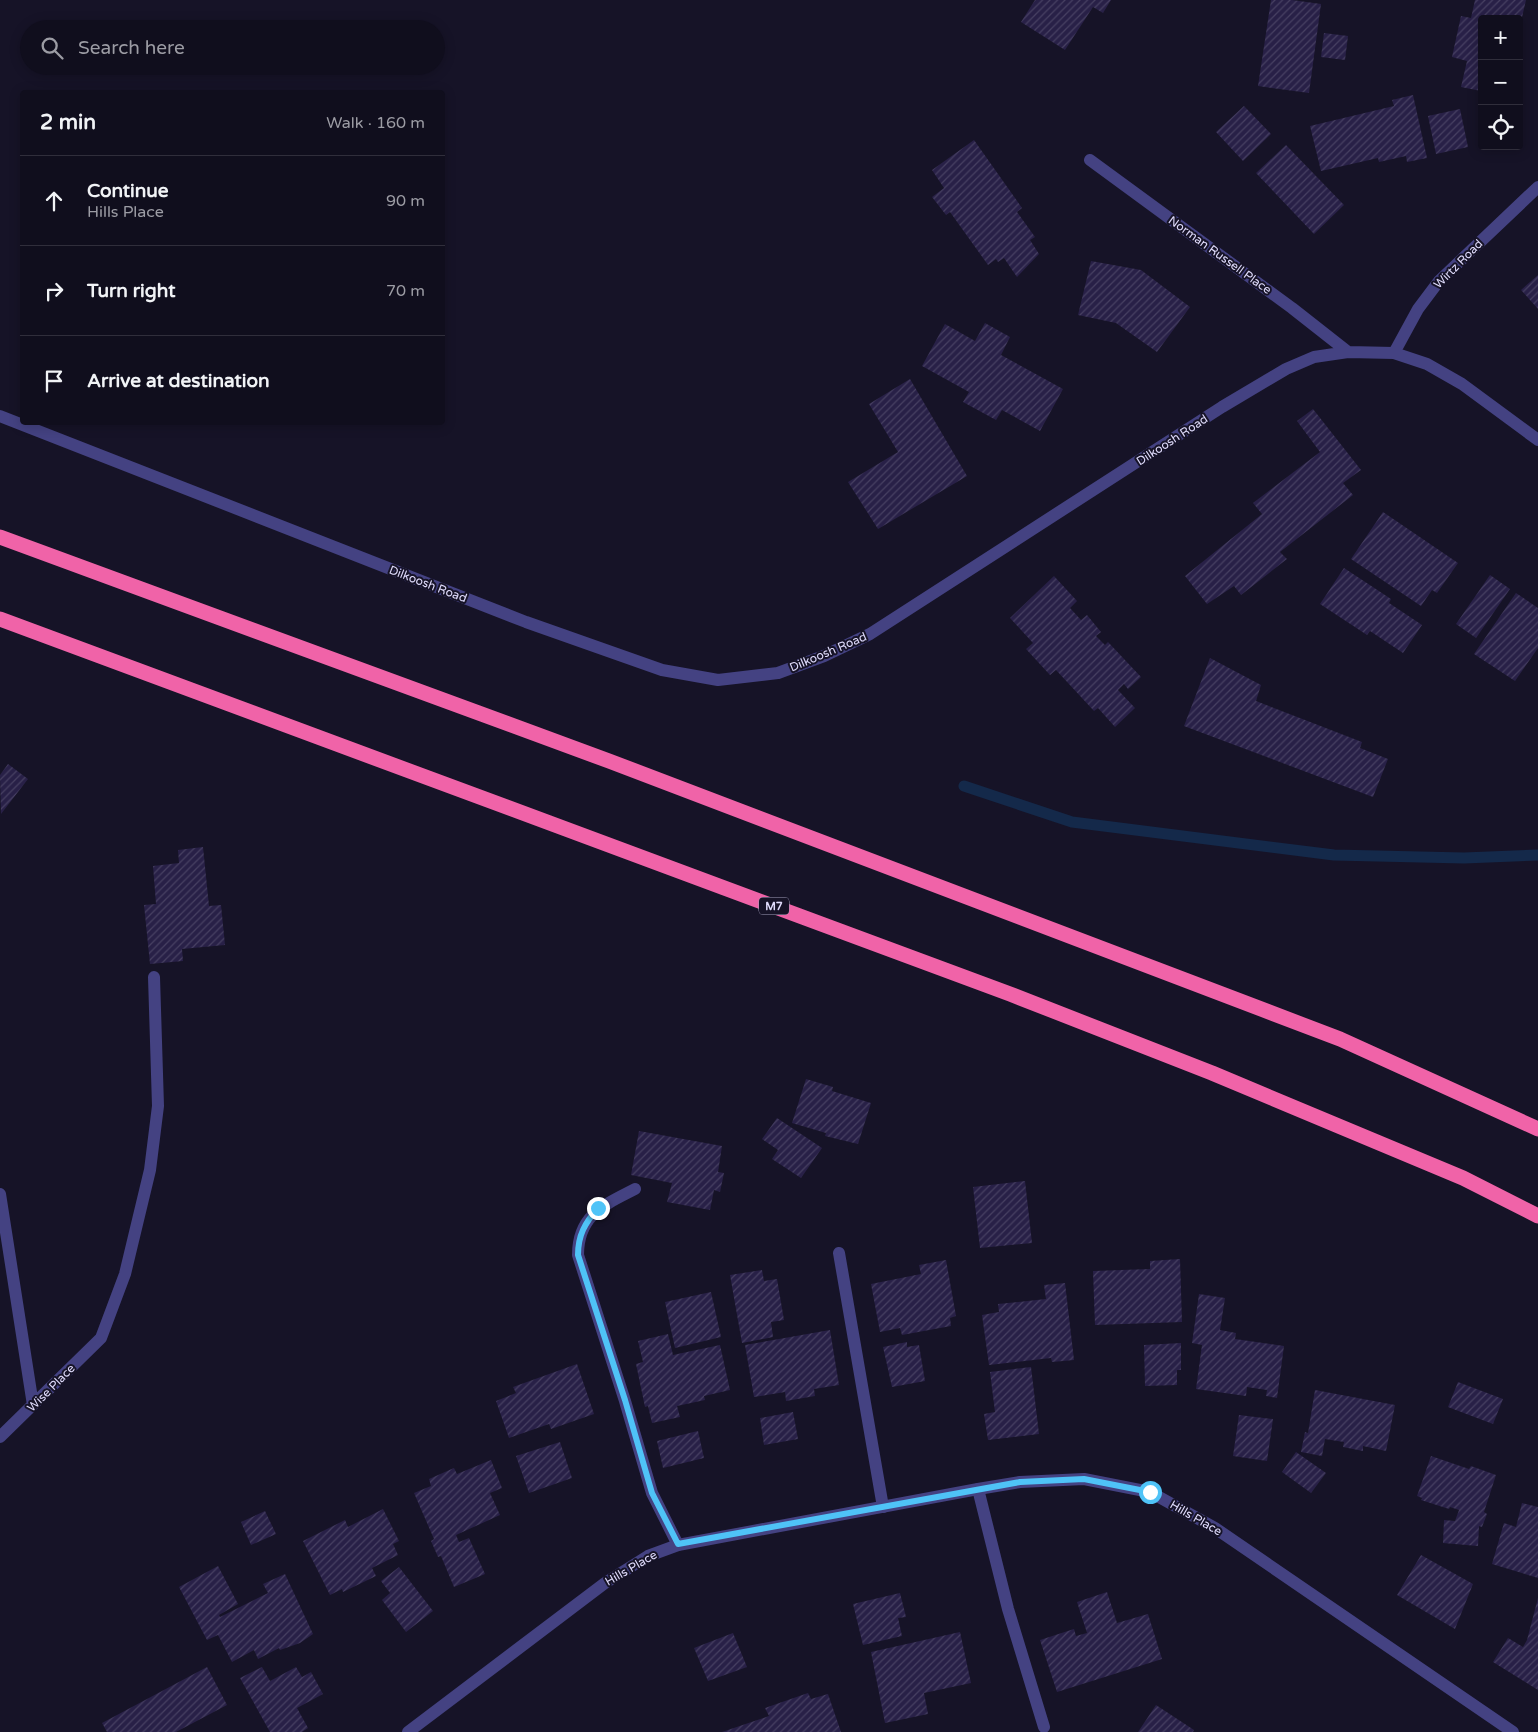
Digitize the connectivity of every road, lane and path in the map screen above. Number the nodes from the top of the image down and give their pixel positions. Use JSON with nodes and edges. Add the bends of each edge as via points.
{"nodes":[{"id":1,"x":1090,"y":160,"type":"dead end"},
{"id":2,"x":1538,"y":187,"type":"edge"},
{"id":3,"x":1348,"y":352,"type":"junction"},
{"id":4,"x":1394,"y":353,"type":"junction"},
{"id":5,"x":0,"y":416,"type":"edge"},
{"id":6,"x":20,"y":424,"type":"edge"},
{"id":7,"x":23,"y":425,"type":"edge"},
{"id":8,"x":1538,"y":440,"type":"edge"},
{"id":9,"x":0,"y":537,"type":"edge"},
{"id":10,"x":0,"y":619,"type":"edge"},
{"id":11,"x":154,"y":977,"type":"dead end"},
{"id":12,"x":1538,"y":1129,"type":"edge"},
{"id":13,"x":635,"y":1189,"type":"dead end"},
{"id":14,"x":0,"y":1194,"type":"edge"},
{"id":15,"x":1538,"y":1216,"type":"edge"},
{"id":16,"x":839,"y":1253,"type":"dead end"},
{"id":17,"x":33,"y":1405,"type":"junction"},
{"id":18,"x":0,"y":1437,"type":"edge"},
{"id":19,"x":978,"y":1489,"type":"junction"},
{"id":20,"x":883,"y":1507,"type":"junction"},
{"id":21,"x":678,"y":1544,"type":"junction"},
{"id":22,"x":1044,"y":1727,"type":"dead end"},
{"id":23,"x":408,"y":1732,"type":"edge"},
{"id":24,"x":1512,"y":1732,"type":"edge"}],
"edges":[{"from":1,"to":3,"type":"street","name":"Norman Russell Place"},
{"from":2,"to":4,"type":"street","name":"Wirtz Road","via":[[1439,281],[1418,309]]},
{"from":3,"to":4,"type":"street","name":"Dilkoosh Road"},
{"from":3,"to":7,"type":"street","name":"Dilkoosh Road","via":[[1314,357],[1270,378],[870,634],[778,673],[718,680],[662,670],[526,622]]},
{"from":4,"to":8,"type":"street","name":"Dilkoosh Road","via":[[1427,364],[1462,384]]},
{"from":5,"to":6,"type":"street","name":"Dilkoosh Road"},
{"from":9,"to":12,"type":"highway","via":[[600,758],[1340,1039]]},
{"from":10,"to":15,"type":"highway","number":"M7","via":[[1212,1072],[1463,1178]]},
{"from":11,"to":17,"type":"street","name":"Wise Place","via":[[158,1106],[150,1170],[125,1274],[101,1338]]},
{"from":13,"to":21,"type":"street","via":[[598,1208],[585,1223],[578,1241],[578,1255],[652,1493]]},
{"from":14,"to":17,"type":"street"},
{"from":16,"to":20,"type":"street"},
{"from":17,"to":18,"type":"street","name":"Wise Place"},
{"from":19,"to":20,"type":"street","name":"Hills Place"},
{"from":19,"to":22,"type":"street","via":[[1008,1609]]},
{"from":19,"to":24,"type":"street","name":"Hills Place","via":[[1020,1482],[1084,1479],[1150,1492],[1215,1528]]},
{"from":20,"to":21,"type":"street","name":"Hills Place"},
{"from":21,"to":23,"type":"street","name":"Hills Place","via":[[648,1556],[605,1583]]}]}
